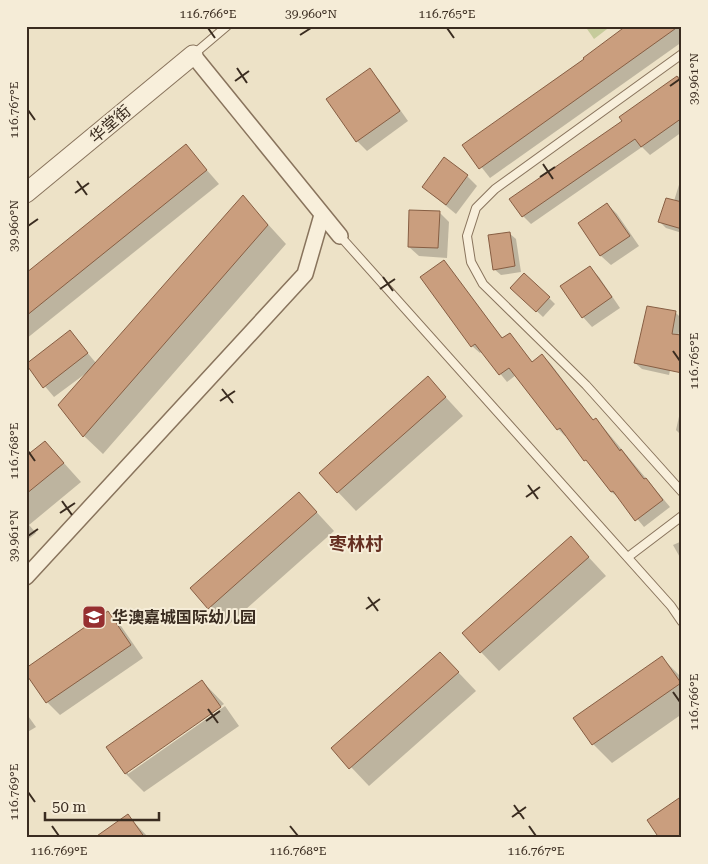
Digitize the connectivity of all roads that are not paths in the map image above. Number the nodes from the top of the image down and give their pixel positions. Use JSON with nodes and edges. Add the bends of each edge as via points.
{"nodes":[{"id":1,"x":227,"y":26,"type":"edge"},
{"id":2,"x":682,"y":54,"type":"edge"},
{"id":3,"x":193,"y":55,"type":"junction"},
{"id":4,"x":26,"y":193,"type":"edge"},
{"id":5,"x":322,"y":215,"type":"junction"},
{"id":6,"x":340,"y":236,"type":"joint"},
{"id":7,"x":682,"y":492,"type":"edge"},
{"id":8,"x":682,"y":516,"type":"edge"},
{"id":9,"x":628,"y":557,"type":"junction"},
{"id":10,"x":26,"y":577,"type":"edge"},
{"id":11,"x":682,"y":622,"type":"edge"}],
"edges":[{"from":1,"to":3,"type":"lane"},
{"from":2,"to":7,"type":"lane","via":[[495,189],[476,208],[467,236],[471,262],[483,284],[586,385]]},
{"from":3,"to":4,"type":"street","name":"华堂街"},
{"from":3,"to":5,"type":"street"},
{"from":5,"to":6,"type":"street"},
{"from":5,"to":10,"type":"street","via":[[306,274]]},
{"from":6,"to":9,"type":"lane"},
{"from":8,"to":9,"type":"lane"},
{"from":9,"to":11,"type":"lane"}]}
